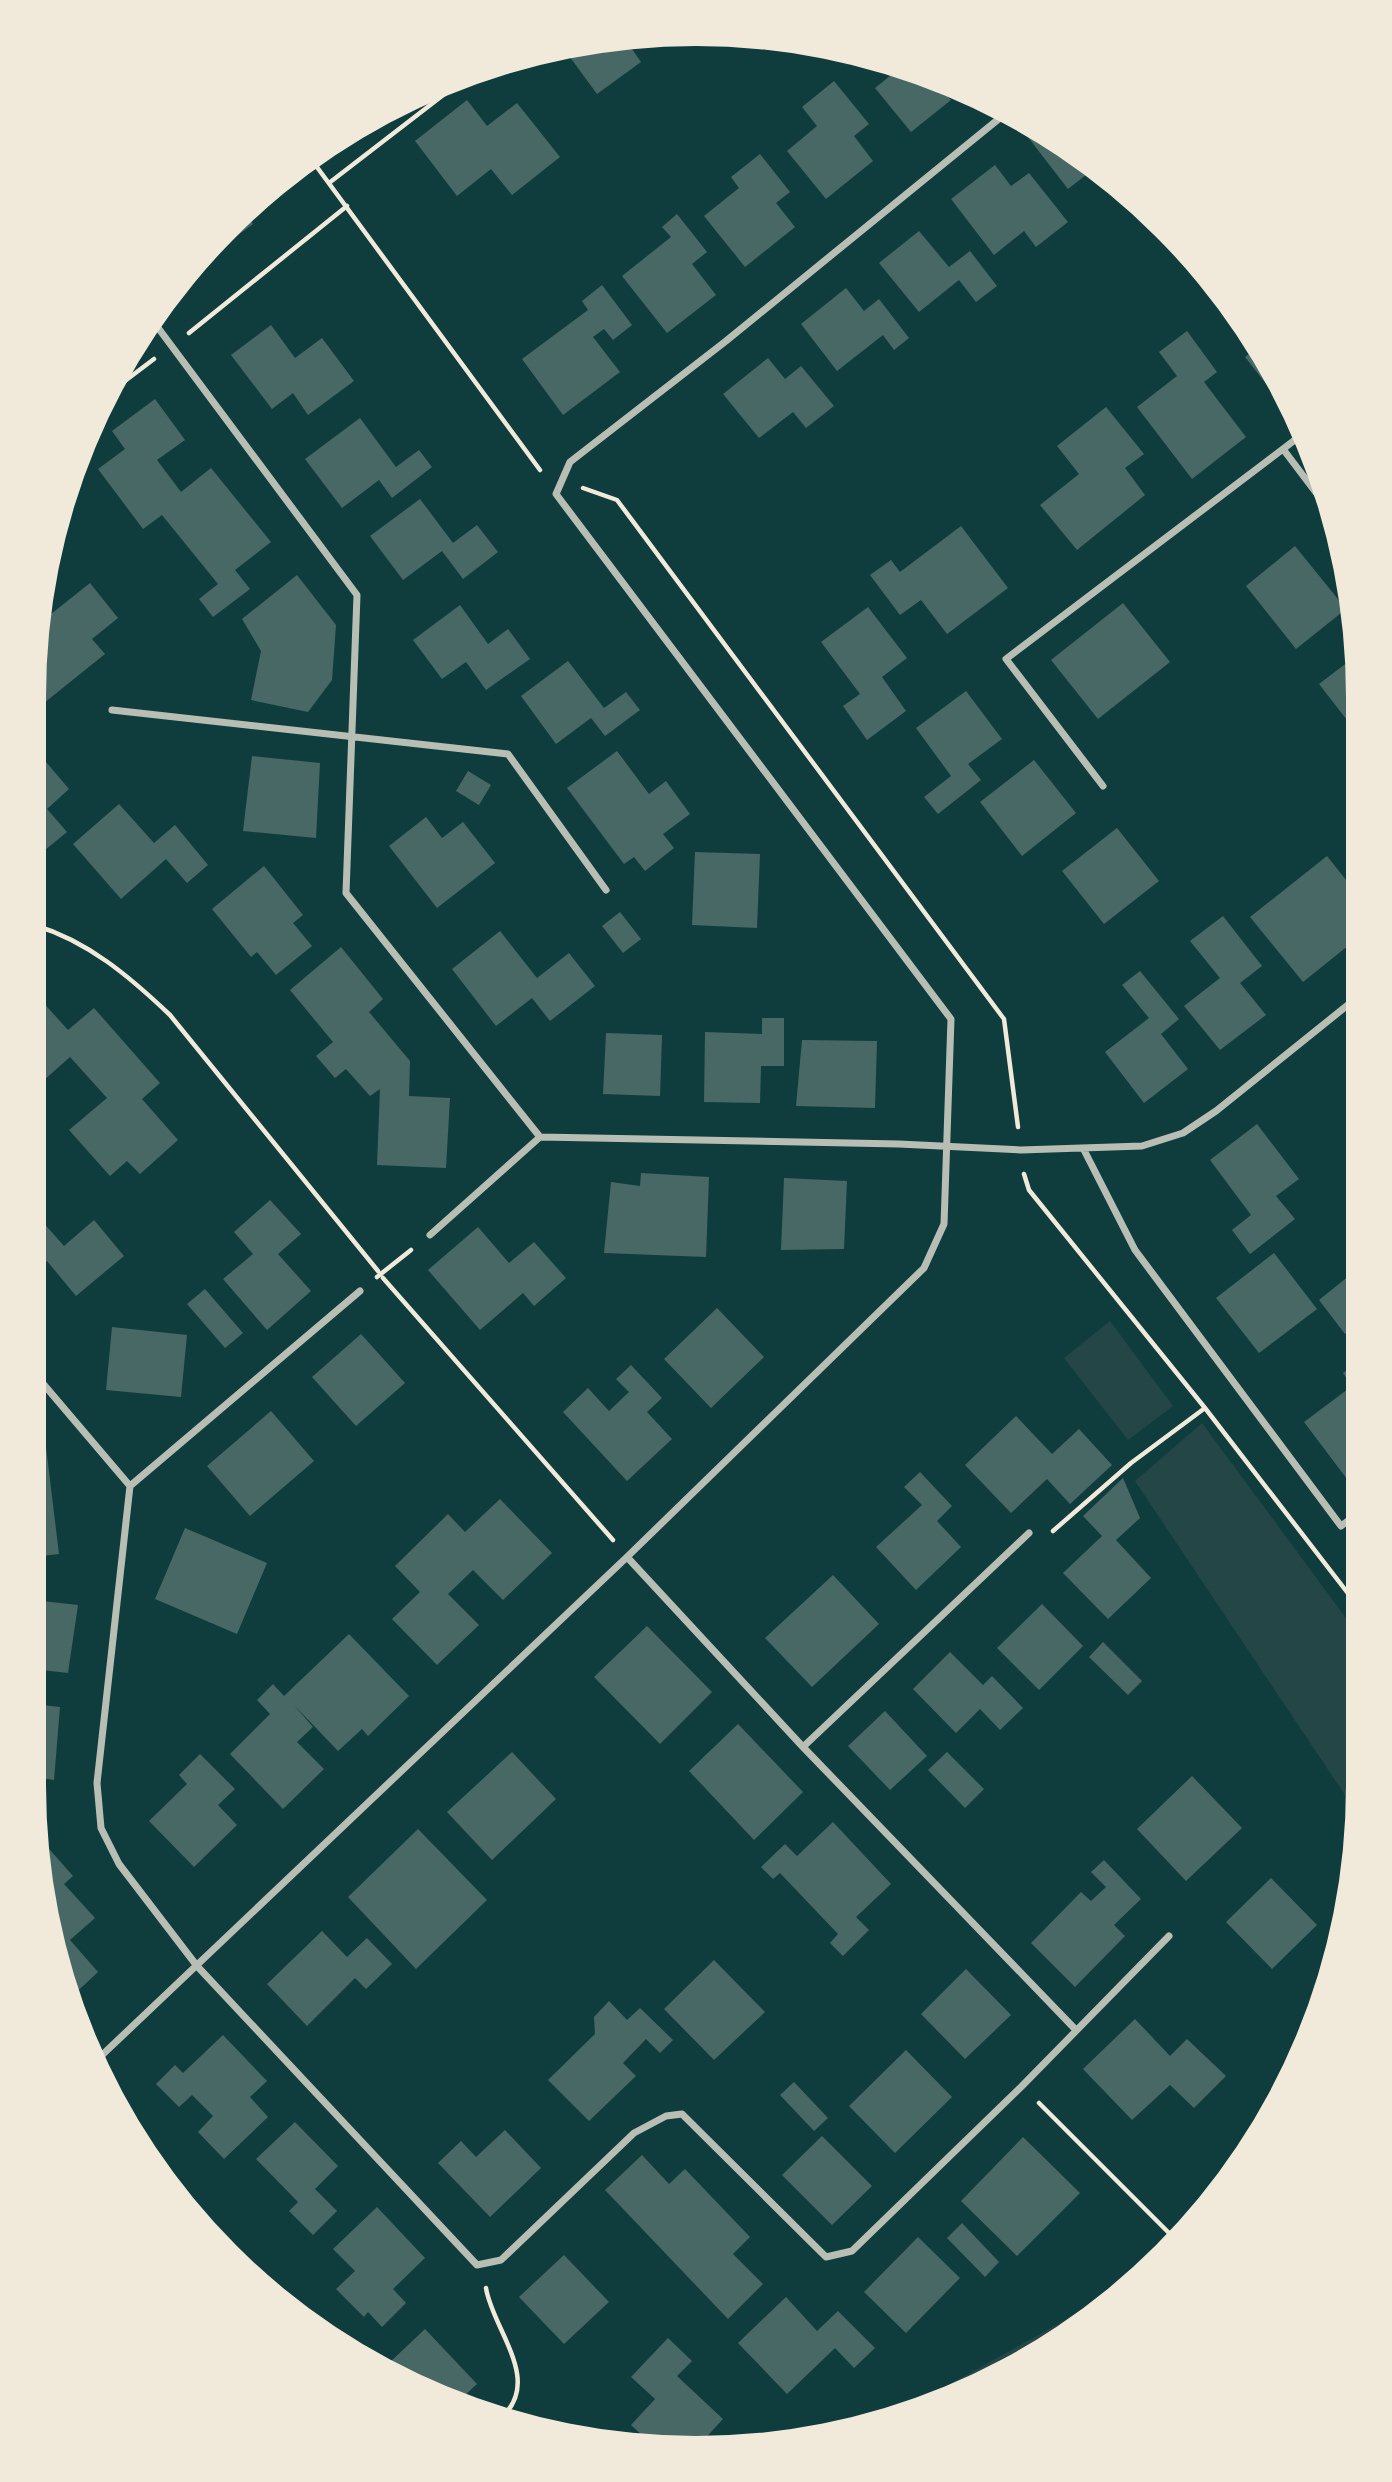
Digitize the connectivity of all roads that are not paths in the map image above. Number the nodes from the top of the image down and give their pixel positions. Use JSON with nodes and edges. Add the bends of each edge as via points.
{"nodes":[{"id":1,"x":997,"y":120,"type":"edge"},
{"id":2,"x":159,"y":330,"type":"edge"},
{"id":3,"x":1294,"y":441,"type":"edge"},
{"id":4,"x":1283,"y":449,"type":"junction"},
{"id":5,"x":1312,"y":487,"type":"edge"},
{"id":6,"x":112,"y":710,"type":"dead end"},
{"id":7,"x":352,"y":736,"type":"junction"},
{"id":8,"x":1104,"y":786,"type":"dead end"},
{"id":9,"x":606,"y":890,"type":"dead end"},
{"id":10,"x":1346,"y":1006,"type":"edge"},
{"id":11,"x":540,"y":1137,"type":"junction"},
{"id":12,"x":947,"y":1147,"type":"junction"},
{"id":13,"x":1084,"y":1150,"type":"junction"},
{"id":14,"x":430,"y":1235,"type":"road end"},
{"id":15,"x":360,"y":1291,"type":"road end"},
{"id":16,"x":46,"y":1387,"type":"edge"},
{"id":17,"x":130,"y":1486,"type":"junction"},
{"id":18,"x":1346,"y":1522,"type":"edge"},
{"id":19,"x":1029,"y":1533,"type":"road end"},
{"id":20,"x":627,"y":1557,"type":"junction"},
{"id":21,"x":803,"y":1747,"type":"junction"},
{"id":22,"x":1169,"y":1936,"type":"dead end"},
{"id":23,"x":197,"y":1966,"type":"junction"},
{"id":24,"x":1075,"y":2029,"type":"junction"},
{"id":25,"x":104,"y":2054,"type":"edge"}],
"edges":[{"from":1,"to":12,"type":"street","via":[[570,462],[555,494],[951,1018]]},
{"from":2,"to":7,"type":"street","via":[[357,596]]},
{"from":3,"to":4,"type":"street"},
{"from":4,"to":5,"type":"street"},
{"from":4,"to":8,"type":"street","via":[[1006,659]]},
{"from":6,"to":7,"type":"street"},
{"from":7,"to":9,"type":"street","via":[[508,754]]},
{"from":7,"to":11,"type":"street","via":[[346,893]]},
{"from":10,"to":13,"type":"street","via":[[1183,1133],[1142,1146]]},
{"from":11,"to":12,"type":"street"},
{"from":11,"to":14,"type":"street"},
{"from":12,"to":13,"type":"street"},
{"from":12,"to":20,"type":"street","via":[[944,1224],[924,1268]]},
{"from":13,"to":18,"type":"street","via":[[1135,1251],[1341,1526]]},
{"from":15,"to":17,"type":"street"},
{"from":16,"to":17,"type":"street"},
{"from":17,"to":23,"type":"street","via":[[97,1783],[101,1828],[119,1864]]},
{"from":19,"to":21,"type":"street"},
{"from":20,"to":21,"type":"street"},
{"from":20,"to":23,"type":"street"},
{"from":21,"to":24,"type":"street"},
{"from":22,"to":24,"type":"street"},
{"from":23,"to":24,"type":"street","via":[[477,2265],[501,2260],[634,2133],[682,2113],[826,2257],[852,2251]]},
{"from":23,"to":25,"type":"street"}]}
